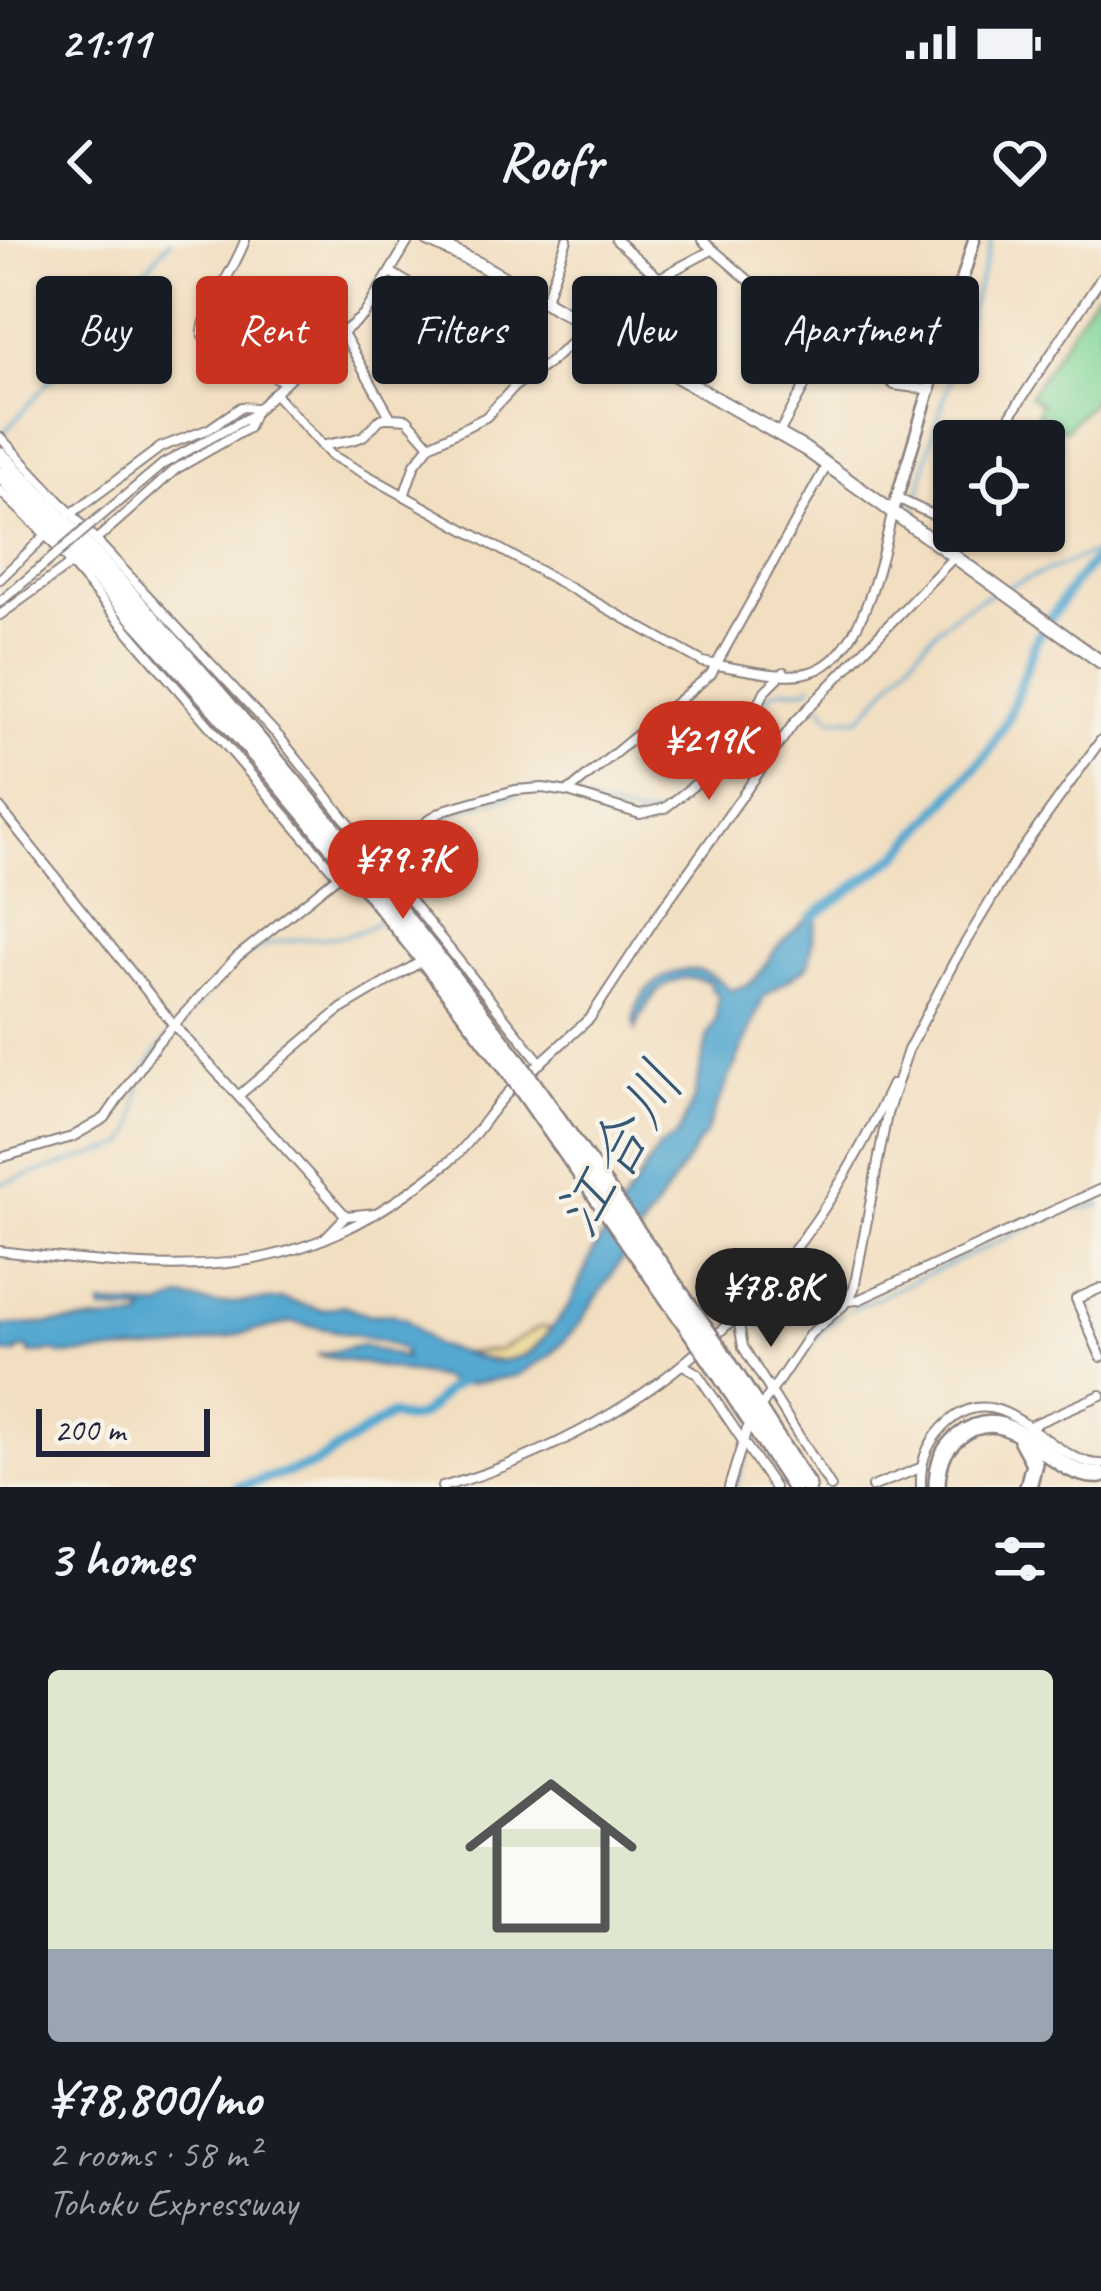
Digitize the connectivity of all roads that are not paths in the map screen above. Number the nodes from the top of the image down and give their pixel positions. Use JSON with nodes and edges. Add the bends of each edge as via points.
{"nodes":[{"id":1,"x":245,"y":240,"type":"edge"},
{"id":2,"x":409,"y":240,"type":"edge"},
{"id":3,"x":428,"y":240,"type":"edge"},
{"id":4,"x":566,"y":240,"type":"edge"},
{"id":5,"x":616,"y":240,"type":"edge"},
{"id":6,"x":702,"y":240,"type":"edge"},
{"id":7,"x":974,"y":240,"type":"edge"},
{"id":8,"x":712,"y":250,"type":"junction"},
{"id":9,"x":392,"y":273,"type":"junction"},
{"id":10,"x":231,"y":276,"type":"edge"},
{"id":11,"x":397,"y":276,"type":"edge"},
{"id":12,"x":495,"y":276,"type":"edge"},
{"id":13,"x":656,"y":276,"type":"edge"},
{"id":14,"x":662,"y":276,"type":"edge"},
{"id":15,"x":743,"y":276,"type":"edge"},
{"id":16,"x":1101,"y":278,"type":"edge"},
{"id":17,"x":548,"y":291,"type":"edge"},
{"id":18,"x":348,"y":329,"type":"edge"},
{"id":19,"x":348,"y":342,"type":"edge"},
{"id":20,"x":572,"y":342,"type":"edge"},
{"id":21,"x":282,"y":384,"type":"edge"},
{"id":22,"x":689,"y":384,"type":"edge"},
{"id":23,"x":806,"y":384,"type":"edge"},
{"id":24,"x":893,"y":384,"type":"edge"},
{"id":25,"x":931,"y":390,"type":"junction"},
{"id":26,"x":274,"y":393,"type":"junction"},
{"id":27,"x":256,"y":408,"type":"junction"},
{"id":28,"x":391,"y":418,"type":"junction"},
{"id":29,"x":1008,"y":420,"type":"edge"},
{"id":30,"x":778,"y":434,"type":"junction"},
{"id":31,"x":0,"y":437,"type":"edge"},
{"id":32,"x":322,"y":446,"type":"junction"},
{"id":33,"x":430,"y":446,"type":"junction"},
{"id":34,"x":0,"y":455,"type":"edge"},
{"id":35,"x":827,"y":465,"type":"junction"},
{"id":36,"x":0,"y":474,"type":"edge"},
{"id":37,"x":0,"y":491,"type":"edge"},
{"id":38,"x":404,"y":496,"type":"junction"},
{"id":39,"x":904,"y":512,"type":"junction"},
{"id":40,"x":71,"y":514,"type":"junction"},
{"id":41,"x":933,"y":514,"type":"edge"},
{"id":42,"x":46,"y":536,"type":"junction"},
{"id":43,"x":96,"y":540,"type":"junction"},
{"id":44,"x":956,"y":558,"type":"junction"},
{"id":45,"x":71,"y":563,"type":"junction"},
{"id":46,"x":0,"y":578,"type":"edge"},
{"id":47,"x":0,"y":602,"type":"edge"},
{"id":48,"x":0,"y":615,"type":"edge"},
{"id":49,"x":1101,"y":662,"type":"edge"},
{"id":50,"x":717,"y":665,"type":"junction"},
{"id":51,"x":784,"y":672,"type":"junction"},
{"id":52,"x":1101,"y":740,"type":"edge"},
{"id":53,"x":568,"y":792,"type":"junction"},
{"id":54,"x":0,"y":808,"type":"edge"},
{"id":55,"x":394,"y":876,"type":"junction"},
{"id":56,"x":417,"y":964,"type":"dead end"},
{"id":57,"x":173,"y":1024,"type":"junction"},
{"id":58,"x":908,"y":1050,"type":"junction"},
{"id":59,"x":510,"y":1062,"type":"junction"},
{"id":60,"x":541,"y":1063,"type":"junction"},
{"id":61,"x":238,"y":1096,"type":"junction"},
{"id":62,"x":0,"y":1158,"type":"edge"},
{"id":63,"x":1101,"y":1189,"type":"edge"},
{"id":64,"x":376,"y":1213,"type":"junction"},
{"id":65,"x":346,"y":1216,"type":"junction"},
{"id":66,"x":324,"y":1240,"type":"junction"},
{"id":67,"x":0,"y":1251,"type":"edge"},
{"id":68,"x":1101,"y":1288,"type":"edge"},
{"id":69,"x":846,"y":1301,"type":"junction"},
{"id":70,"x":738,"y":1316,"type":"junction"},
{"id":71,"x":713,"y":1352,"type":"junction"},
{"id":72,"x":1101,"y":1358,"type":"edge"},
{"id":73,"x":683,"y":1365,"type":"junction"},
{"id":74,"x":1101,"y":1395,"type":"edge"},
{"id":75,"x":774,"y":1396,"type":"junction"},
{"id":76,"x":763,"y":1404,"type":"dead end"},
{"id":77,"x":1032,"y":1425,"type":"junction"},
{"id":78,"x":745,"y":1440,"type":"junction"},
{"id":79,"x":1101,"y":1464,"type":"edge"},
{"id":80,"x":921,"y":1468,"type":"junction"},
{"id":81,"x":1101,"y":1479,"type":"edge"},
{"id":82,"x":442,"y":1487,"type":"edge"},
{"id":83,"x":729,"y":1487,"type":"edge"},
{"id":84,"x":774,"y":1487,"type":"edge"},
{"id":85,"x":794,"y":1487,"type":"edge"},
{"id":86,"x":808,"y":1487,"type":"edge"},
{"id":87,"x":832,"y":1487,"type":"edge"},
{"id":88,"x":872,"y":1487,"type":"edge"},
{"id":89,"x":921,"y":1487,"type":"edge"},
{"id":90,"x":940,"y":1487,"type":"edge"},
{"id":91,"x":1028,"y":1487,"type":"edge"},
{"id":92,"x":1091,"y":1487,"type":"edge"}],
"edges":[{"from":1,"to":10,"type":"street"},
{"from":2,"to":9,"type":"street"},
{"from":3,"to":12,"type":"main road"},
{"from":4,"to":17,"type":"street"},
{"from":5,"to":13,"type":"street"},
{"from":6,"to":8,"type":"street"},
{"from":7,"to":25,"type":"street"},
{"from":8,"to":14,"type":"street"},
{"from":8,"to":15,"type":"street"},
{"from":9,"to":11,"type":"street"},
{"from":9,"to":18,"type":"street"},
{"from":16,"to":29,"type":"street"},
{"from":19,"to":28,"type":"street"},
{"from":20,"to":33,"type":"street","via":[[486,417]]},
{"from":21,"to":26,"type":"street"},
{"from":22,"to":30,"type":"main road"},
{"from":23,"to":30,"type":"street"},
{"from":24,"to":25,"type":"street"},
{"from":25,"to":39,"type":"street"},
{"from":26,"to":27,"type":"street"},
{"from":26,"to":32,"type":"street"},
{"from":27,"to":40,"type":"street","via":[[241,407],[161,447]]},
{"from":27,"to":43,"type":"street","via":[[248,428],[162,479]]},
{"from":27,"to":47,"type":"street","bridge":true,"via":[[163,464]]},
{"from":28,"to":32,"type":"street","via":[[377,418],[357,439]]},
{"from":28,"to":33,"type":"street","via":[[407,419]]},
{"from":30,"to":35,"type":"main road"},
{"from":31,"to":40,"type":"street"},
{"from":32,"to":38,"type":"street"},
{"from":33,"to":38,"type":"street"},
{"from":34,"to":59,"type":"highway","via":[[260,740],[382,886]]},
{"from":35,"to":39,"type":"main road"},
{"from":35,"to":50,"type":"street"},
{"from":36,"to":59,"type":"highway","via":[[278,781]]},
{"from":37,"to":42,"type":"street"},
{"from":38,"to":50,"type":"street"},
{"from":39,"to":41,"type":"street"},
{"from":39,"to":44,"type":"main road"},
{"from":39,"to":51,"type":"street","via":[[850,640],[814,671]]},
{"from":40,"to":43,"type":"street"},
{"from":42,"to":45,"type":"street"},
{"from":42,"to":46,"type":"street"},
{"from":43,"to":55,"type":"street"},
{"from":44,"to":49,"type":"main road"},
{"from":44,"to":60,"type":"street","via":[[794,723],[590,1018]]},
{"from":45,"to":48,"type":"street"},
{"from":45,"to":57,"type":"street","via":[[339,871]]},
{"from":50,"to":51,"type":"street"},
{"from":50,"to":53,"type":"street"},
{"from":51,"to":53,"type":"street","via":[[765,691],[735,753],[665,808],[640,814]]},
{"from":52,"to":58,"type":"street","via":[[1018,855]]},
{"from":53,"to":55,"type":"street","via":[[515,790],[437,814],[414,835]]},
{"from":54,"to":57,"type":"street"},
{"from":55,"to":60,"type":"street"},
{"from":56,"to":61,"type":"street","via":[[341,1009]]},
{"from":57,"to":61,"type":"street"},
{"from":57,"to":62,"type":"street","via":[[101,1122]]},
{"from":58,"to":69,"type":"street","via":[[887,1114],[860,1273]]},
{"from":58,"to":70,"type":"street","via":[[843,1179]]},
{"from":59,"to":71,"type":"highway","bridge":true},
{"from":60,"to":64,"type":"street","via":[[466,1147]]},
{"from":61,"to":65,"type":"street"},
{"from":63,"to":69,"type":"street"},
{"from":64,"to":65,"type":"street"},
{"from":64,"to":66,"type":"street"},
{"from":65,"to":66,"type":"street"},
{"from":66,"to":67,"type":"street","via":[[204,1268]]},
{"from":68,"to":72,"type":"street","via":[[1076,1299]]},
{"from":69,"to":75,"type":"street","via":[[810,1334]]},
{"from":70,"to":73,"type":"street"},
{"from":70,"to":75,"type":"street","via":[[743,1347]]},
{"from":71,"to":85,"type":"highway"},
{"from":71,"to":86,"type":"highway"},
{"from":73,"to":78,"type":"street"},
{"from":73,"to":82,"type":"street","via":[[524,1459]]},
{"from":74,"to":77,"type":"street"},
{"from":75,"to":76,"type":"street"},
{"from":75,"to":87,"type":"street"},
{"from":77,"to":79,"type":"street","via":[[1071,1458]]},
{"from":77,"to":80,"type":"street","via":[[1005,1412],[962,1414],[931,1442]]},
{"from":78,"to":83,"type":"street"},
{"from":78,"to":84,"type":"street"},
{"from":80,"to":88,"type":"street"},
{"from":80,"to":89,"type":"street"},
{"from":81,"to":90,"type":"highway","via":[[1074,1472],[1018,1431],[985,1425],[951,1444]]},
{"from":81,"to":92,"type":"highway"},
{"from":90,"to":91,"type":"highway","via":[[953,1450],[989,1431],[1028,1448]]}]}
